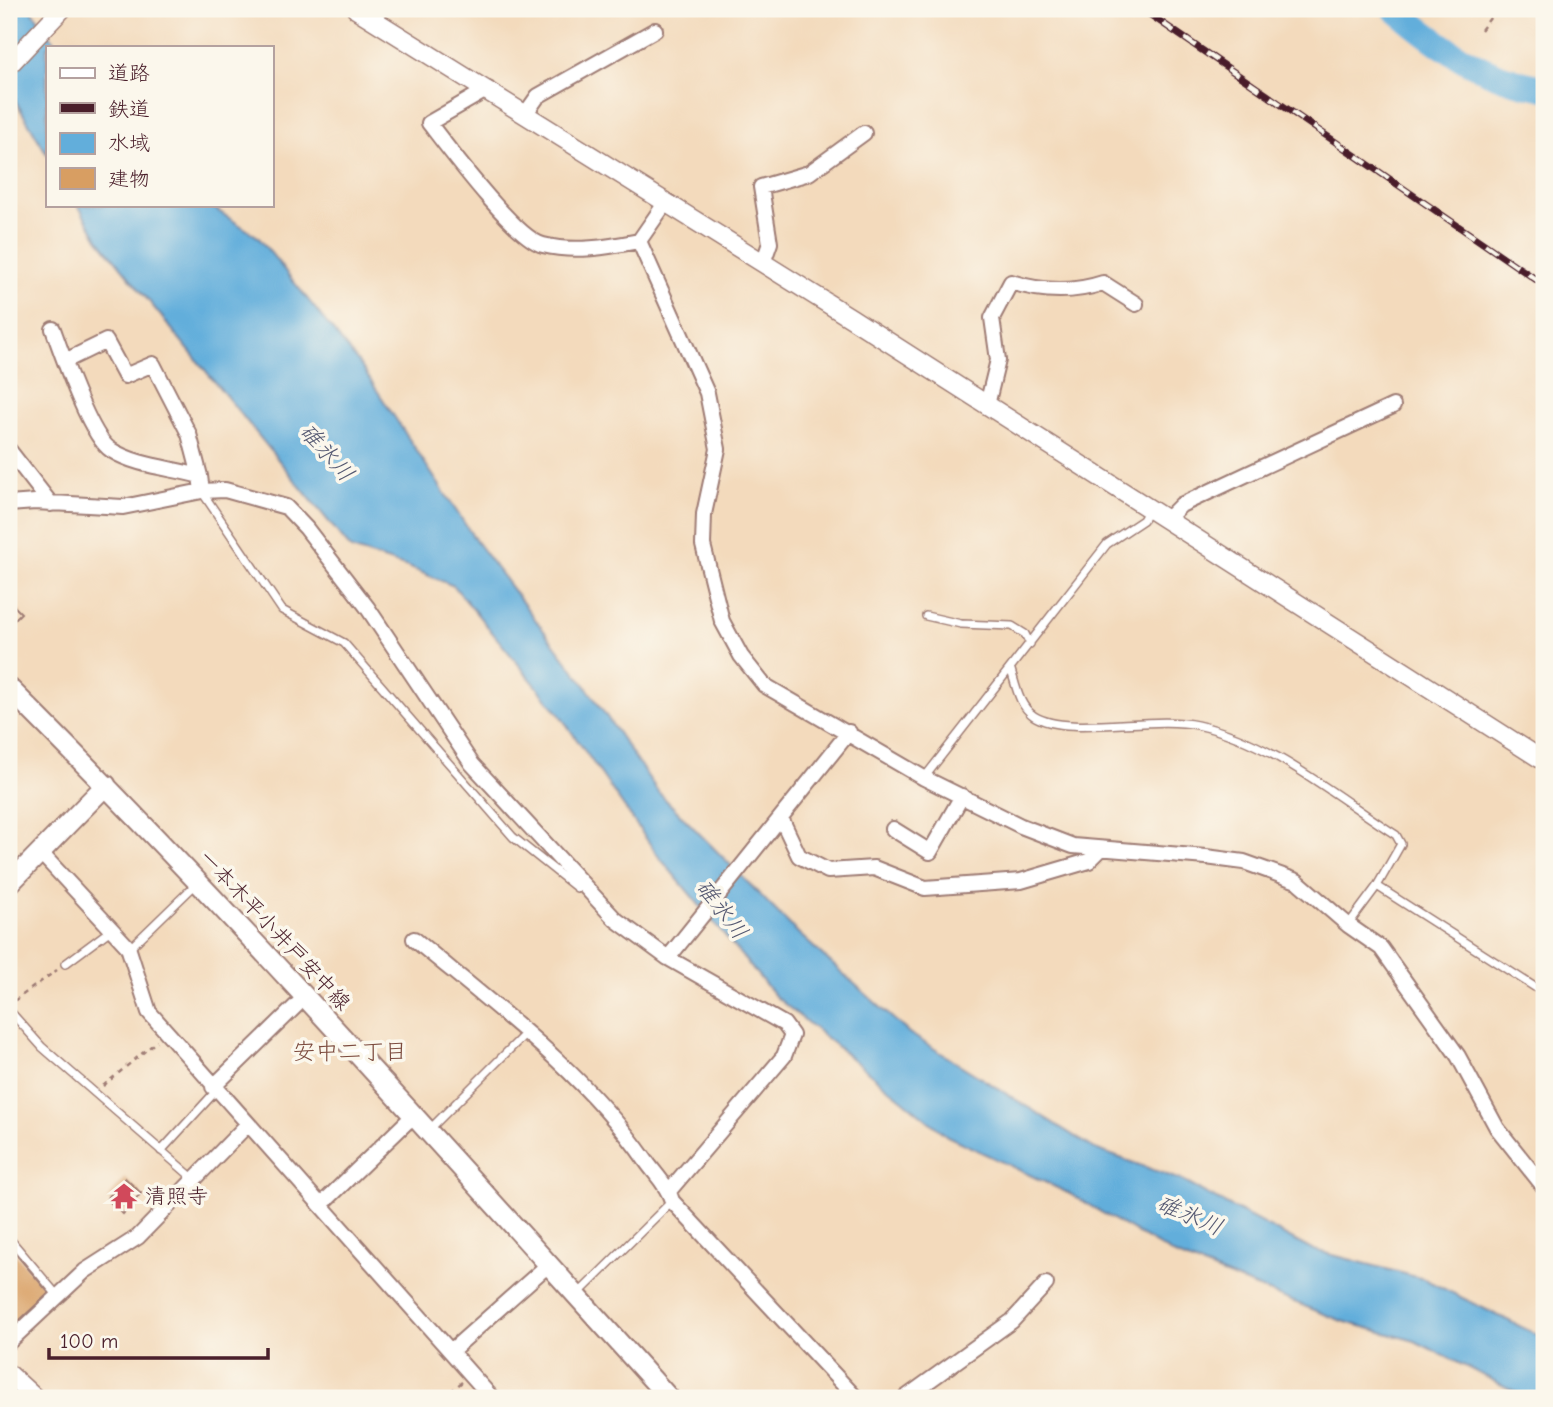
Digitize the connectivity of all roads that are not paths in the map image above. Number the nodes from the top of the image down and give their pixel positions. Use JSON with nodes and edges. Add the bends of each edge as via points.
{"nodes":[{"id":1,"x":62,"y":9,"type":"edge"},
{"id":2,"x":356,"y":9,"type":"edge"},
{"id":3,"x":654,"y":30,"type":"dead end"},
{"id":4,"x":9,"y":65,"type":"edge"},
{"id":5,"x":488,"y":89,"type":"junction"},
{"id":6,"x":526,"y":113,"type":"junction"},
{"id":7,"x":864,"y":134,"type":"dead end"},
{"id":8,"x":666,"y":202,"type":"junction"},
{"id":9,"x":639,"y":241,"type":"junction"},
{"id":10,"x":763,"y":263,"type":"junction"},
{"id":11,"x":1136,"y":304,"type":"dead end"},
{"id":12,"x":53,"y":329,"type":"dead end"},
{"id":13,"x":65,"y":361,"type":"junction"},
{"id":14,"x":987,"y":405,"type":"junction"},
{"id":15,"x":1393,"y":406,"type":"dead end"},
{"id":16,"x":9,"y":450,"type":"edge"},
{"id":17,"x":201,"y":484,"type":"junction"},
{"id":18,"x":9,"y":504,"type":"edge"},
{"id":19,"x":51,"y":504,"type":"junction"},
{"id":20,"x":1149,"y":509,"type":"junction"},
{"id":21,"x":1166,"y":520,"type":"junction"},
{"id":22,"x":926,"y":616,"type":"dead end"},
{"id":23,"x":1030,"y":644,"type":"junction"},
{"id":24,"x":1012,"y":670,"type":"junction"},
{"id":25,"x":9,"y":688,"type":"edge"},
{"id":26,"x":849,"y":732,"type":"junction"},
{"id":27,"x":1544,"y":761,"type":"edge"},
{"id":28,"x":924,"y":778,"type":"junction"},
{"id":29,"x":106,"y":785,"type":"junction"},
{"id":30,"x":961,"y":796,"type":"junction"},
{"id":31,"x":778,"y":822,"type":"junction"},
{"id":32,"x":893,"y":830,"type":"dead end"},
{"id":33,"x":1101,"y":849,"type":"junction"},
{"id":34,"x":40,"y":852,"type":"junction"},
{"id":35,"x":199,"y":882,"type":"junction"},
{"id":36,"x":9,"y":884,"type":"edge"},
{"id":37,"x":1377,"y":886,"type":"junction"},
{"id":38,"x":585,"y":887,"type":"junction"},
{"id":39,"x":1348,"y":925,"type":"junction"},
{"id":40,"x":112,"y":929,"type":"junction"},
{"id":41,"x":414,"y":939,"type":"dead end"},
{"id":42,"x":129,"y":949,"type":"junction"},
{"id":43,"x":671,"y":953,"type":"junction"},
{"id":44,"x":65,"y":964,"type":"road end"},
{"id":45,"x":1544,"y":993,"type":"edge"},
{"id":46,"x":306,"y":996,"type":"junction"},
{"id":47,"x":9,"y":1008,"type":"edge"},
{"id":48,"x":526,"y":1032,"type":"junction"},
{"id":49,"x":215,"y":1089,"type":"junction"},
{"id":50,"x":414,"y":1115,"type":"junction"},
{"id":51,"x":248,"y":1124,"type":"junction"},
{"id":52,"x":428,"y":1131,"type":"junction"},
{"id":53,"x":161,"y":1151,"type":"junction"},
{"id":54,"x":194,"y":1179,"type":"junction"},
{"id":55,"x":1544,"y":1187,"type":"edge"},
{"id":56,"x":671,"y":1196,"type":"junction"},
{"id":57,"x":322,"y":1204,"type":"junction"},
{"id":58,"x":9,"y":1238,"type":"edge"},
{"id":59,"x":548,"y":1265,"type":"junction"},
{"id":60,"x":1046,"y":1284,"type":"dead end"},
{"id":61,"x":57,"y":1295,"type":"junction"},
{"id":62,"x":576,"y":1296,"type":"junction"},
{"id":63,"x":9,"y":1342,"type":"edge"},
{"id":64,"x":451,"y":1351,"type":"junction"},
{"id":65,"x":9,"y":1374,"type":"edge"},
{"id":66,"x":35,"y":1398,"type":"edge"},
{"id":67,"x":492,"y":1398,"type":"edge"},
{"id":68,"x":668,"y":1398,"type":"edge"},
{"id":69,"x":856,"y":1398,"type":"edge"},
{"id":70,"x":905,"y":1398,"type":"edge"}],
"edges":[{"from":1,"to":4,"type":"street"},
{"from":2,"to":5,"type":"street"},
{"from":3,"to":6,"type":"street","via":[[538,96]]},
{"from":5,"to":6,"type":"street"},
{"from":5,"to":9,"type":"street","via":[[429,123],[486,196],[540,244],[571,249]]},
{"from":6,"to":8,"type":"street"},
{"from":7,"to":10,"type":"street","via":[[809,173],[761,187],[770,243]]},
{"from":8,"to":9,"type":"street"},
{"from":8,"to":10,"type":"street"},
{"from":9,"to":26,"type":"street","via":[[707,393],[718,449],[704,514],[703,545],[722,621],[764,685]]},
{"from":10,"to":14,"type":"street"},
{"from":11,"to":14,"type":"street","via":[[1103,283],[1083,290],[1034,290],[1011,282],[992,318],[998,360]]},
{"from":12,"to":13,"type":"street"},
{"from":13,"to":17,"type":"street","via":[[76,391],[109,449]]},
{"from":13,"to":17,"type":"street","via":[[106,341],[125,376],[152,364],[189,434]]},
{"from":14,"to":20,"type":"street"},
{"from":15,"to":21,"type":"street","via":[[1181,505]]},
{"from":16,"to":19,"type":"street"},
{"from":17,"to":19,"type":"street","via":[[123,508]]},
{"from":17,"to":38,"type":"lane","via":[[282,610],[344,643],[513,837],[577,888]]},
{"from":17,"to":38,"type":"street","via":[[262,499],[293,514],[367,607],[472,764]]},
{"from":18,"to":19,"type":"street"},
{"from":20,"to":21,"type":"street"},
{"from":20,"to":23,"type":"lane","via":[[1143,520],[1107,544]]},
{"from":21,"to":27,"type":"street"},
{"from":22,"to":23,"type":"lane","via":[[961,624],[1012,626],[1025,634]]},
{"from":23,"to":24,"type":"lane"},
{"from":24,"to":28,"type":"lane"},
{"from":24,"to":37,"type":"lane","via":[[1022,705],[1049,722],[1197,724],[1266,751],[1396,835],[1401,844]]},
{"from":25,"to":29,"type":"main road","name":"一本木平小井戸安中線"},
{"from":26,"to":28,"type":"street"},
{"from":26,"to":31,"type":"street"},
{"from":28,"to":30,"type":"street"},
{"from":29,"to":34,"type":"main road"},
{"from":29,"to":35,"type":"main road","name":"一本木平小井戸安中線"},
{"from":30,"to":32,"type":"street","via":[[930,852]]},
{"from":30,"to":33,"type":"street","via":[[1073,846]]},
{"from":31,"to":33,"type":"street","via":[[799,856],[828,871],[874,867],[925,888],[1021,881],[1089,861]]},
{"from":31,"to":43,"type":"street"},
{"from":33,"to":39,"type":"street","via":[[1244,862],[1297,881]]},
{"from":34,"to":36,"type":"main road"},
{"from":34,"to":40,"type":"street"},
{"from":35,"to":42,"type":"lane"},
{"from":35,"to":46,"type":"main road","name":"一本木平小井戸安中線"},
{"from":37,"to":39,"type":"lane"},
{"from":37,"to":45,"type":"lane"},
{"from":38,"to":43,"type":"street","via":[[615,919]]},
{"from":39,"to":55,"type":"street","via":[[1381,948],[1458,1056],[1497,1128]]},
{"from":40,"to":42,"type":"street"},
{"from":40,"to":44,"type":"lane"},
{"from":41,"to":48,"type":"street"},
{"from":42,"to":49,"type":"street","via":[[149,1012]]},
{"from":43,"to":56,"type":"street","via":[[784,1024],[792,1034],[784,1056]]},
{"from":46,"to":49,"type":"street"},
{"from":46,"to":50,"type":"main road","name":"一本木平小井戸安中線"},
{"from":47,"to":53,"type":"lane","via":[[42,1047]]},
{"from":48,"to":52,"type":"lane"},
{"from":48,"to":56,"type":"street","via":[[587,1087]]},
{"from":49,"to":51,"type":"street"},
{"from":49,"to":53,"type":"lane"},
{"from":50,"to":52,"type":"main road","name":"一本木平小井戸安中線"},
{"from":50,"to":57,"type":"street"},
{"from":51,"to":54,"type":"street"},
{"from":51,"to":57,"type":"street"},
{"from":52,"to":59,"type":"main road","name":"一本木平小井戸安中線"},
{"from":53,"to":54,"type":"lane"},
{"from":54,"to":61,"type":"street","via":[[138,1237]]},
{"from":56,"to":62,"type":"lane"},
{"from":56,"to":69,"type":"street"},
{"from":57,"to":64,"type":"street"},
{"from":58,"to":61,"type":"lane"},
{"from":59,"to":62,"type":"main road","name":"一本木平小井戸安中線"},
{"from":59,"to":64,"type":"street"},
{"from":60,"to":70,"type":"street","via":[[1013,1321]]},
{"from":61,"to":63,"type":"street"},
{"from":62,"to":68,"type":"main road","name":"一本木平小井戸安中線"},
{"from":64,"to":67,"type":"street"},
{"from":65,"to":66,"type":"street"}]}
